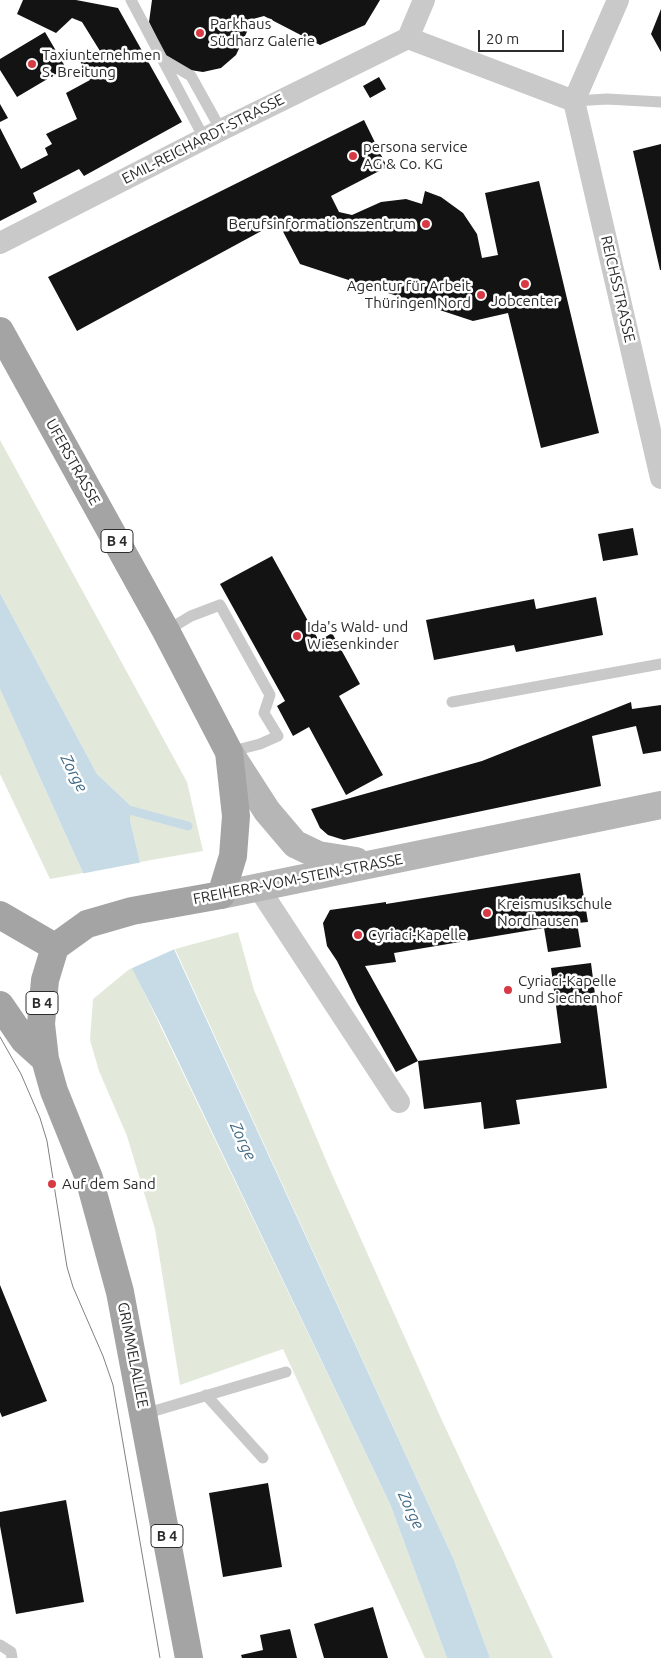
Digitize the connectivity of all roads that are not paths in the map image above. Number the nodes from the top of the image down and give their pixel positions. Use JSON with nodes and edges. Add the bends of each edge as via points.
{"nodes":[{"id":1,"x":131,"y":0,"type":"edge"},
{"id":2,"x":424,"y":0,"type":"edge"},
{"id":3,"x":618,"y":0,"type":"edge"},
{"id":4,"x":408,"y":38,"type":"junction"},
{"id":5,"x":162,"y":59,"type":"junction"},
{"id":6,"x":574,"y":101,"type":"junction"},
{"id":7,"x":661,"y":102,"type":"edge"},
{"id":8,"x":212,"y":134,"type":"junction"},
{"id":9,"x":0,"y":243,"type":"edge"},
{"id":10,"x":0,"y":332,"type":"edge"},
{"id":11,"x":661,"y":478,"type":"edge"},
{"id":12,"x":166,"y":631,"type":"junction"},
{"id":13,"x":661,"y":664,"type":"edge"},
{"id":14,"x":452,"y":702,"type":"dead end"},
{"id":15,"x":229,"y":752,"type":"junction"},
{"id":16,"x":659,"y":811,"type":"edge"},
{"id":17,"x":370,"y":863,"type":"junction"},
{"id":18,"x":258,"y":887,"type":"junction"},
{"id":19,"x":221,"y":896,"type":"junction"},
{"id":20,"x":0,"y":915,"type":"edge"},
{"id":21,"x":55,"y":947,"type":"junction"},
{"id":22,"x":0,"y":1005,"type":"edge"},
{"id":23,"x":45,"y":1059,"type":"junction"},
{"id":24,"x":399,"y":1102,"type":"dead end"},
{"id":25,"x":286,"y":1372,"type":"dead end"},
{"id":26,"x":206,"y":1395,"type":"junction"},
{"id":27,"x":144,"y":1414,"type":"junction"},
{"id":28,"x":263,"y":1458,"type":"dead end"},
{"id":29,"x":0,"y":1645,"type":"edge"},
{"id":30,"x":12,"y":1658,"type":"edge"},
{"id":31,"x":189,"y":1658,"type":"edge"}],
"edges":[{"from":1,"to":5,"type":"lane"},
{"from":2,"to":4,"type":"street"},
{"from":3,"to":6,"type":"street"},
{"from":4,"to":6,"type":"street"},
{"from":4,"to":8,"type":"street","name":"EMIL-REICHARDT-STRASSE"},
{"from":5,"to":8,"type":"lane"},
{"from":5,"to":8,"type":"lane","via":[[191,76]]},
{"from":6,"to":7,"type":"lane"},
{"from":6,"to":11,"type":"street","name":"REICHSSTRASSE"},
{"from":8,"to":9,"type":"street","name":"EMIL-REICHARDT-STRASSE"},
{"from":10,"to":12,"type":"main road","name":"UFERSTRASSE","number":"B 4"},
{"from":12,"to":15,"type":"main road","name":"UFERSTRASSE","number":"B 4"},
{"from":12,"to":15,"type":"lane","via":[[190,616],[220,604],[270,695],[264,713],[278,736]]},
{"from":13,"to":14,"type":"lane"},
{"from":15,"to":17,"type":"main road","via":[[266,811],[295,844],[318,855]]},
{"from":15,"to":19,"type":"main road","number":"B 4","via":[[236,816],[233,856]]},
{"from":16,"to":17,"type":"main road","name":"FREIHERR-VOM-STEIN-STRASSE"},
{"from":17,"to":18,"type":"main road","name":"FREIHERR-VOM-STEIN-STRASSE"},
{"from":18,"to":19,"type":"main road","name":"FREIHERR-VOM-STEIN-STRASSE"},
{"from":18,"to":24,"type":"street"},
{"from":19,"to":21,"type":"main road","name":"FREIHERR-VOM-STEIN-STRASSE","via":[[99,919]]},
{"from":20,"to":21,"type":"main road"},
{"from":21,"to":23,"type":"main road","number":"B 4","via":[[44,980],[42,1001]]},
{"from":22,"to":23,"type":"main road","number":"B 4","via":[[24,1040]]},
{"from":23,"to":27,"type":"main road","name":"GRIMMELALLEE","number":"B 4","via":[[54,1092],[89,1178],[120,1292]]},
{"from":25,"to":26,"type":"lane"},
{"from":26,"to":27,"type":"lane"},
{"from":26,"to":28,"type":"lane"},
{"from":27,"to":31,"type":"main road","name":"GRIMMELALLEE","number":"B 4"},
{"from":29,"to":30,"type":"lane","via":[[11,1652]]}]}
